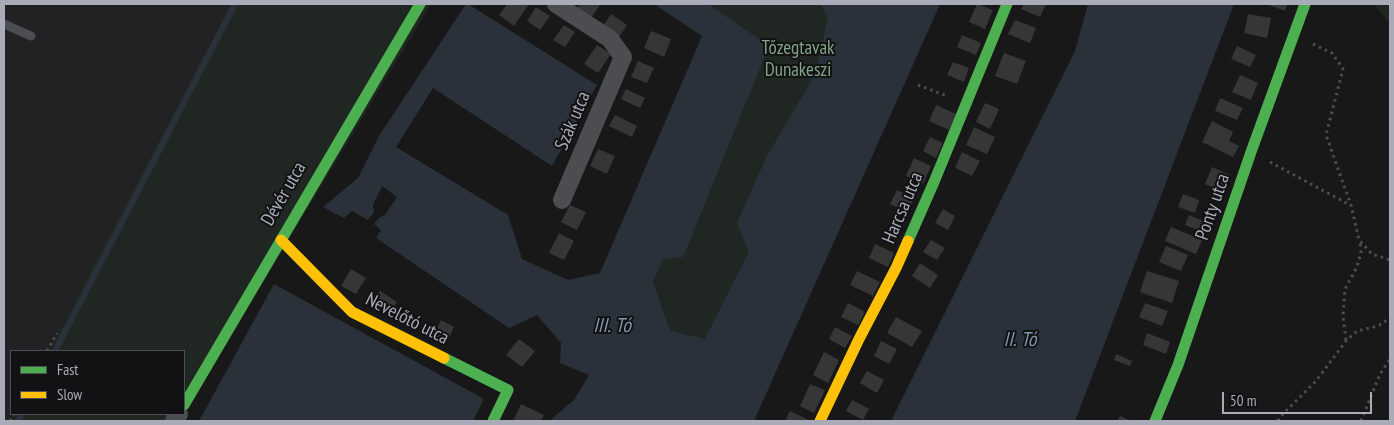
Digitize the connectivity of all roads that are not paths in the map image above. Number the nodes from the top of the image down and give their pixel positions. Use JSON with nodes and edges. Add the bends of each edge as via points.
{"nodes":[{"id":1,"x":420,"y":4,"type":"edge"},
{"id":2,"x":556,"y":4,"type":"edge"},
{"id":3,"x":1007,"y":4,"type":"edge"},
{"id":4,"x":1305,"y":4,"type":"edge"},
{"id":5,"x":4,"y":24,"type":"edge"},
{"id":6,"x":31,"y":36,"type":"dead end"},
{"id":7,"x":562,"y":200,"type":"dead end"},
{"id":8,"x":282,"y":240,"type":"junction"},
{"id":9,"x":185,"y":404,"type":"edge"},
{"id":10,"x":493,"y":421,"type":"edge"},
{"id":11,"x":820,"y":421,"type":"edge"},
{"id":12,"x":1155,"y":421,"type":"edge"}],
"edges":[{"from":1,"to":8,"type":"street","name":"Dévér utca"},
{"from":2,"to":7,"type":"street","name":"Szák utca","via":[[610,39],[622,58]]},
{"from":3,"to":11,"type":"street","name":"Harcsa utca","via":[[896,268]]},
{"from":4,"to":12,"type":"street","name":"Ponty utca","via":[[1178,366]]},
{"from":5,"to":6,"type":"lane"},
{"from":8,"to":9,"type":"street","name":"Dévér utca"},
{"from":8,"to":10,"type":"street","name":"Nevelőtó utca","via":[[352,312],[508,390]]}]}
